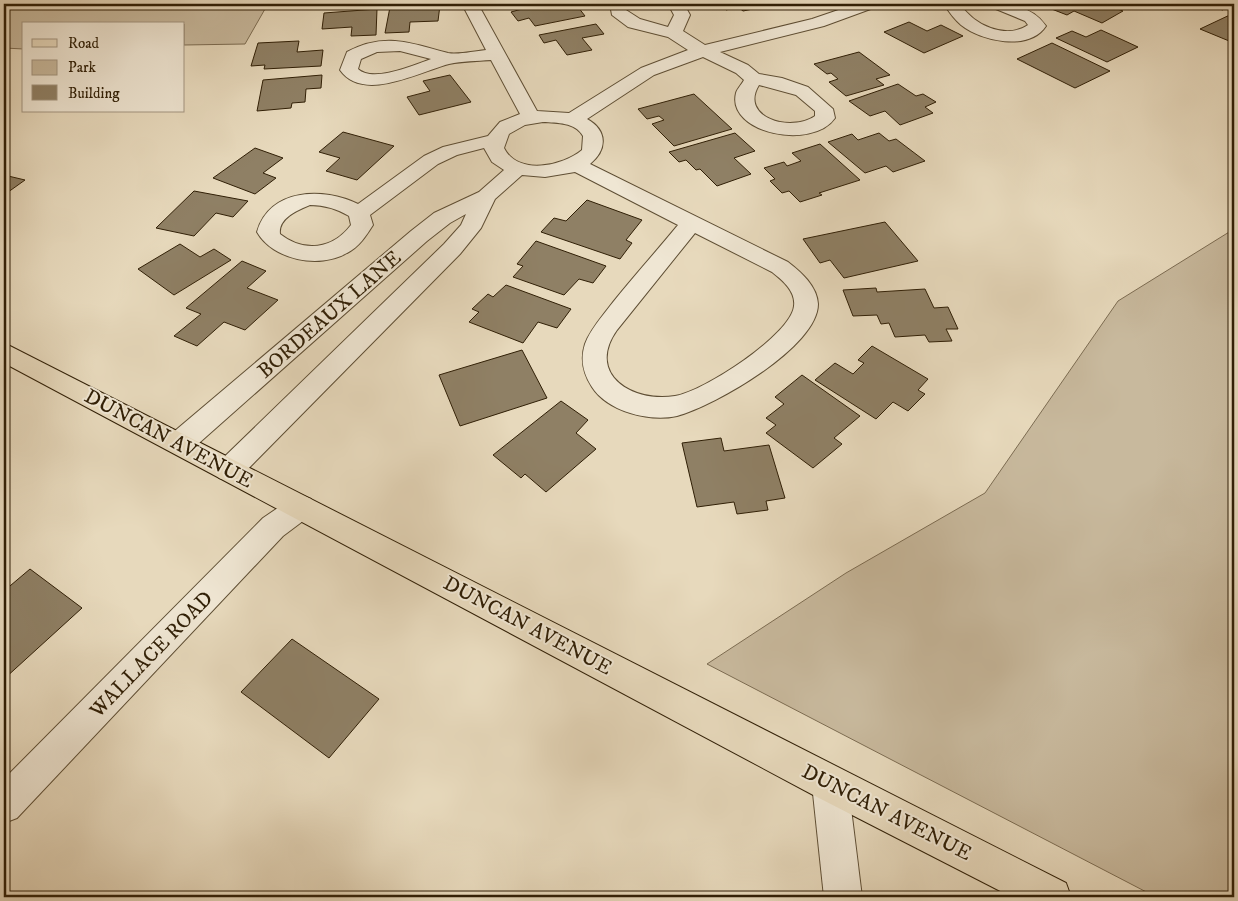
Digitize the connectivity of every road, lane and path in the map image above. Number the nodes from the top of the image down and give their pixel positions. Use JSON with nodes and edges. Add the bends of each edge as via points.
{"nodes":[{"id":1,"x":470,"y":4,"type":"edge"},
{"id":2,"x":618,"y":4,"type":"edge"},
{"id":3,"x":676,"y":4,"type":"edge"},
{"id":4,"x":870,"y":4,"type":"edge"},
{"id":5,"x":952,"y":4,"type":"edge"},
{"id":6,"x":998,"y":4,"type":"edge"},
{"id":7,"x":674,"y":33,"type":"junction"},
{"id":8,"x":704,"y":51,"type":"junction"},
{"id":9,"x":498,"y":54,"type":"junction"},
{"id":10,"x":448,"y":59,"type":"dead end"},
{"id":11,"x":754,"y":80,"type":"dead end"},
{"id":12,"x":531,"y":117,"type":"junction"},
{"id":13,"x":572,"y":120,"type":"junction"},
{"id":14,"x":495,"y":140,"type":"junction"},
{"id":15,"x":577,"y":164,"type":"junction"},
{"id":16,"x":517,"y":169,"type":"junction"},
{"id":17,"x":486,"y":196,"type":"junction"},
{"id":18,"x":359,"y":213,"type":"dead end"},
{"id":19,"x":692,"y":222,"type":"junction"},
{"id":20,"x":4,"y":352,"type":"edge"},
{"id":21,"x":180,"y":443,"type":"junction"},
{"id":22,"x":229,"y":470,"type":"junction"},
{"id":23,"x":302,"y":507,"type":"junction"},
{"id":24,"x":830,"y":784,"type":"junction"},
{"id":25,"x":4,"y":805,"type":"edge"},
{"id":26,"x":842,"y":897,"type":"edge"},
{"id":27,"x":1052,"y":897,"type":"edge"}],
"edges":[{"from":1,"to":9,"type":"street"},
{"from":2,"to":7,"type":"street","via":[[618,12],[634,23]]},
{"from":3,"to":7,"type":"street","via":[[682,15]]},
{"from":4,"to":8,"type":"street","via":[[812,25]]},
{"from":5,"to":6,"type":"street","via":[[963,19],[993,33],[1017,36],[1038,26],[1031,17]]},
{"from":7,"to":8,"type":"street"},
{"from":8,"to":11,"type":"street","via":[[742,69]]},
{"from":8,"to":13,"type":"street","via":[[642,73]]},
{"from":9,"to":10,"type":"street"},
{"from":9,"to":12,"type":"street"},
{"from":12,"to":13,"type":"street","via":[[558,116]]},
{"from":12,"to":14,"type":"street","via":[[506,128]]},
{"from":13,"to":15,"type":"street","via":[[592,133],[595,142],[587,158]]},
{"from":14,"to":16,"type":"street","via":[[498,156]]},
{"from":14,"to":18,"type":"street","via":[[450,151],[431,160]]},
{"from":15,"to":16,"type":"street","via":[[551,172]]},
{"from":15,"to":19,"type":"street"},
{"from":16,"to":17,"type":"street","name":"BORDEAUX LANE"},
{"from":17,"to":21,"type":"street","name":"BORDEAUX LANE","via":[[442,218],[419,236]]},
{"from":17,"to":22,"type":"street","name":"BORDEAUX LANE","via":[[470,228],[452,249]]},
{"from":19,"to":19,"type":"street","via":[[631,295],[597,344],[597,376],[605,389],[618,398],[654,407],[674,407],[707,396],[776,347],[804,317],[806,296],[792,277],[780,267]]},
{"from":20,"to":21,"type":"main road","name":"DUNCAN AVENUE"},
{"from":21,"to":22,"type":"main road","name":"DUNCAN AVENUE"},
{"from":22,"to":23,"type":"main road","name":"DUNCAN AVENUE"},
{"from":23,"to":24,"type":"main road","name":"DUNCAN AVENUE"},
{"from":23,"to":25,"type":"street","name":"WALLACE ROAD","via":[[273,527]]},
{"from":24,"to":26,"type":"street"},
{"from":24,"to":27,"type":"main road","name":"DUNCAN AVENUE"}]}
